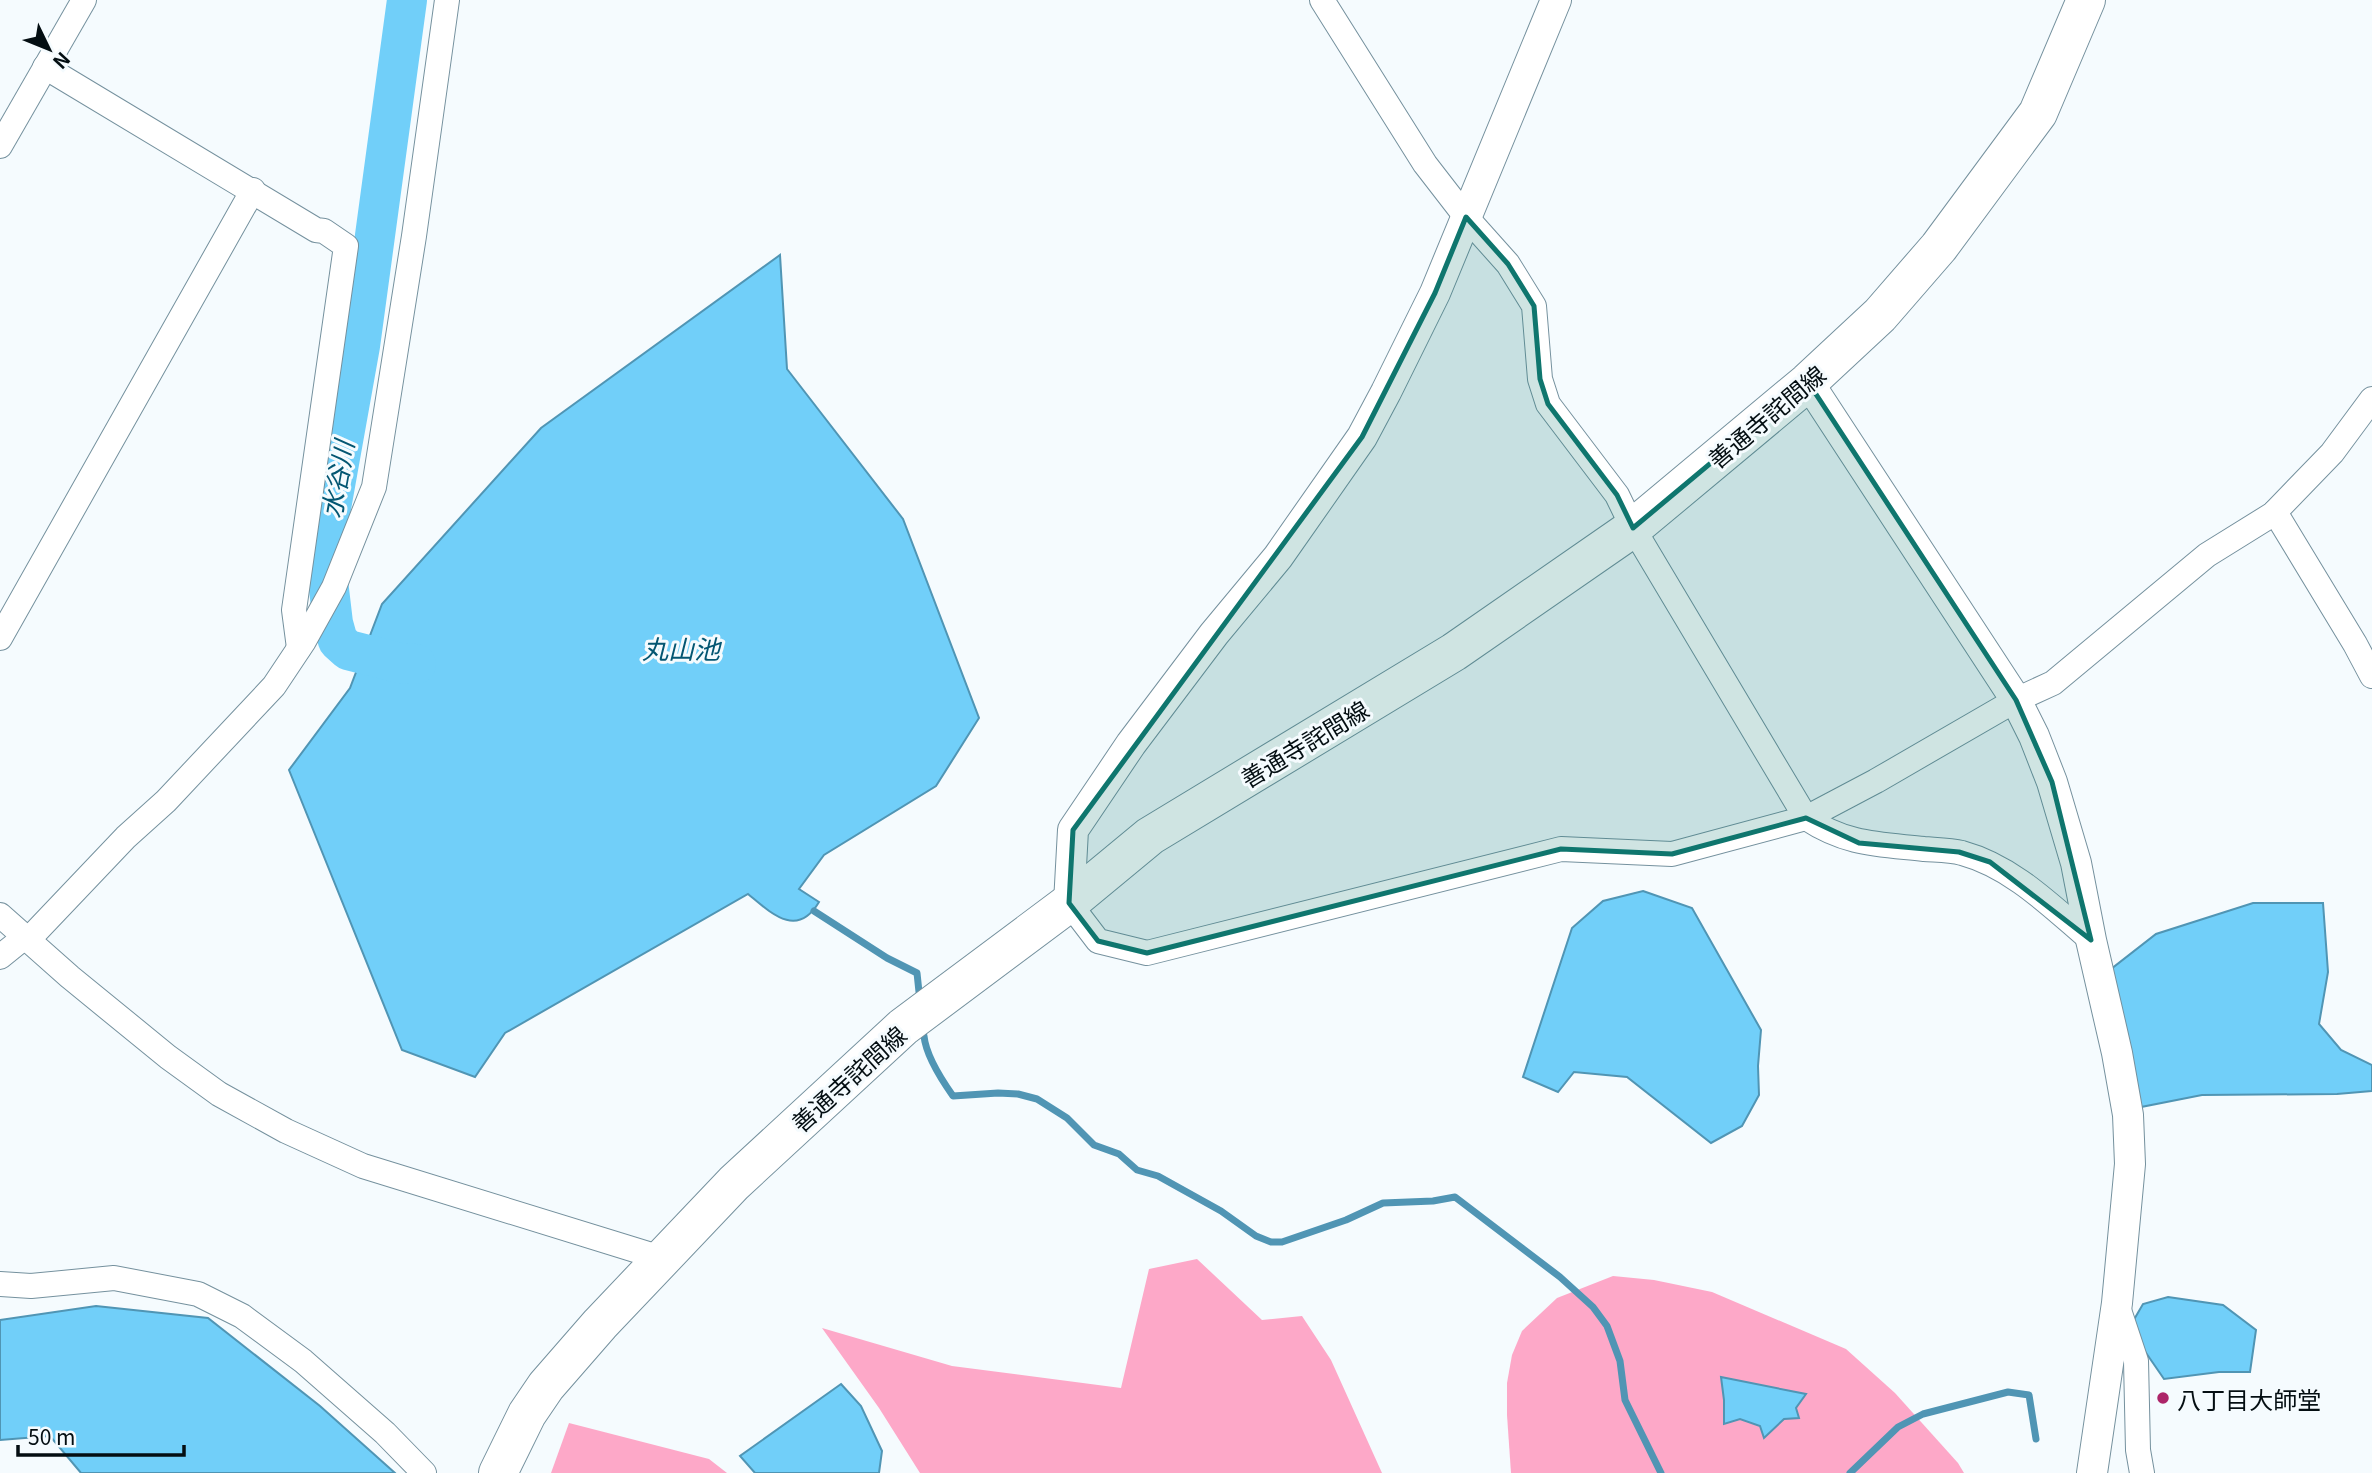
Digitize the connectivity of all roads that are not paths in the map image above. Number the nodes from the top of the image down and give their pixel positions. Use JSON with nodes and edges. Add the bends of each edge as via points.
{"nodes":[{"id":1,"x":84,"y":0,"type":"edge"},
{"id":2,"x":447,"y":0,"type":"edge"},
{"id":3,"x":1322,"y":0,"type":"edge"},
{"id":4,"x":1556,"y":0,"type":"edge"},
{"id":5,"x":2086,"y":0,"type":"edge"},
{"id":6,"x":45,"y":67,"type":"junction"},
{"id":7,"x":0,"y":146,"type":"edge"},
{"id":8,"x":253,"y":190,"type":"junction"},
{"id":9,"x":1466,"y":218,"type":"junction"},
{"id":10,"x":1808,"y":382,"type":"junction"},
{"id":11,"x":2372,"y":399,"type":"edge"},
{"id":12,"x":2274,"y":512,"type":"junction"},
{"id":13,"x":1633,"y":528,"type":"junction"},
{"id":14,"x":0,"y":638,"type":"edge"},
{"id":15,"x":299,"y":648,"type":"junction"},
{"id":16,"x":2372,"y":676,"type":"edge"},
{"id":17,"x":2017,"y":700,"type":"junction"},
{"id":18,"x":1806,"y":818,"type":"junction"},
{"id":19,"x":1069,"y":903,"type":"junction"},
{"id":20,"x":0,"y":915,"type":"edge"},
{"id":21,"x":27,"y":937,"type":"junction"},
{"id":22,"x":2091,"y":940,"type":"junction"},
{"id":23,"x":0,"y":957,"type":"edge"},
{"id":24,"x":661,"y":1258,"type":"junction"},
{"id":25,"x":0,"y":1284,"type":"edge"},
{"id":26,"x":2117,"y":1303,"type":"junction"},
{"id":27,"x":424,"y":1473,"type":"edge"},
{"id":28,"x":498,"y":1473,"type":"edge"},
{"id":29,"x":2092,"y":1473,"type":"edge"},
{"id":30,"x":2142,"y":1473,"type":"edge"}],
"edges":[{"from":1,"to":6,"type":"street"},
{"from":2,"to":15,"type":"street","via":[[373,487],[334,587]]},
{"from":3,"to":9,"type":"street","via":[[1425,164]]},
{"from":4,"to":9,"type":"street"},
{"from":5,"to":10,"type":"main road","name":"善通寺詫間線","via":[[2038,113],[1939,247],[1880,315]]},
{"from":6,"to":7,"type":"street"},
{"from":6,"to":8,"type":"street"},
{"from":8,"to":14,"type":"street"},
{"from":8,"to":15,"type":"street","via":[[346,246],[295,610]]},
{"from":9,"to":13,"type":"street","via":[[1508,264],[1534,306],[1540,379],[1548,404],[1617,495]]},
{"from":9,"to":19,"type":"street","via":[[1435,293],[1362,437],[1278,557],[1131,744],[1073,830]]},
{"from":10,"to":13,"type":"main road","name":"善通寺詫間線"},
{"from":10,"to":17,"type":"street"},
{"from":11,"to":12,"type":"street","via":[[2332,453]]},
{"from":12,"to":16,"type":"street"},
{"from":12,"to":17,"type":"street","via":[[2207,555],[2053,683]]},
{"from":13,"to":18,"type":"street"},
{"from":13,"to":19,"type":"main road","name":"善通寺詫間線","via":[[1454,652],[1150,836]]},
{"from":15,"to":21,"type":"street","via":[[274,686],[166,801]]},
{"from":17,"to":18,"type":"street"},
{"from":17,"to":22,"type":"street","via":[[2052,782],[2076,863]]},
{"from":18,"to":19,"type":"street","via":[[1672,854],[1561,849],[1147,953],[1098,941]]},
{"from":18,"to":22,"type":"street","via":[[1859,843],[1959,852],[1990,862],[2018,879]]},
{"from":19,"to":24,"type":"main road","name":"善通寺詫間線","via":[[903,1027]]},
{"from":20,"to":21,"type":"street"},
{"from":21,"to":23,"type":"street"},
{"from":21,"to":24,"type":"street","via":[[168,1057],[219,1094],[286,1131],[363,1166]]},
{"from":22,"to":26,"type":"street","via":[[2128,1115],[2130,1164]]},
{"from":24,"to":28,"type":"main road","name":"善通寺詫間線","via":[[546,1386]]},
{"from":25,"to":27,"type":"street","via":[[31,1286],[114,1278],[198,1294],[242,1316],[303,1361]]},
{"from":26,"to":29,"type":"street"},
{"from":26,"to":30,"type":"street","via":[[2136,1361]]}]}
